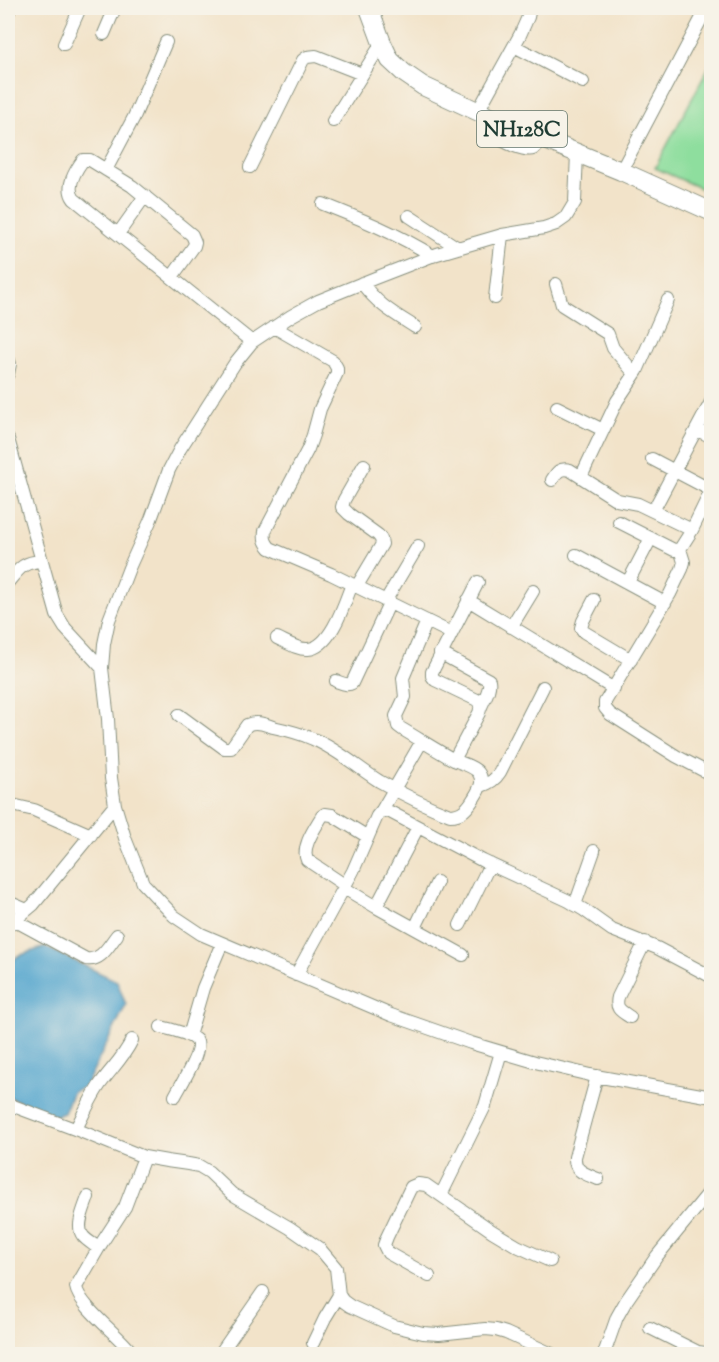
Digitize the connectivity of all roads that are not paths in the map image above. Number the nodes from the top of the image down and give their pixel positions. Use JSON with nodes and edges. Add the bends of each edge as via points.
{"nodes":[{"id":1,"x":10,"y":8,"type":"edge"},
{"id":2,"x":80,"y":8,"type":"edge"},
{"id":3,"x":115,"y":8,"type":"edge"},
{"id":4,"x":369,"y":8,"type":"edge"},
{"id":5,"x":530,"y":8,"type":"edge"},
{"id":6,"x":707,"y":8,"type":"edge"},
{"id":7,"x":8,"y":14,"type":"edge"},
{"id":8,"x":104,"y":34,"type":"dead end"},
{"id":9,"x":166,"y":42,"type":"dead end"},
{"id":10,"x":382,"y":43,"type":"junction"},
{"id":11,"x":64,"y":44,"type":"dead end"},
{"id":12,"x":514,"y":46,"type":"junction"},
{"id":13,"x":362,"y":74,"type":"junction"},
{"id":14,"x":583,"y":82,"type":"dead end"},
{"id":15,"x":485,"y":114,"type":"junction"},
{"id":16,"x":333,"y":121,"type":"dead end"},
{"id":17,"x":577,"y":153,"type":"junction"},
{"id":18,"x":250,"y":166,"type":"dead end"},
{"id":19,"x":106,"y":170,"type":"junction"},
{"id":20,"x":621,"y":171,"type":"junction"},
{"id":21,"x":145,"y":196,"type":"junction"},
{"id":22,"x":323,"y":204,"type":"dead end"},
{"id":23,"x":711,"y":212,"type":"edge"},
{"id":24,"x":409,"y":216,"type":"dead end"},
{"id":25,"x":118,"y":234,"type":"junction"},
{"id":26,"x":502,"y":235,"type":"junction"},
{"id":27,"x":458,"y":248,"type":"junction"},
{"id":28,"x":433,"y":256,"type":"junction"},
{"id":29,"x":172,"y":277,"type":"junction"},
{"id":30,"x":362,"y":283,"type":"junction"},
{"id":31,"x":556,"y":284,"type":"dead end"},
{"id":32,"x":495,"y":298,"type":"dead end"},
{"id":33,"x":668,"y":300,"type":"dead end"},
{"id":34,"x":274,"y":327,"type":"junction"},
{"id":35,"x":415,"y":327,"type":"dead end"},
{"id":36,"x":252,"y":342,"type":"junction"},
{"id":37,"x":8,"y":358,"type":"edge"},
{"id":38,"x":8,"y":374,"type":"edge"},
{"id":39,"x":635,"y":374,"type":"junction"},
{"id":40,"x":711,"y":400,"type":"edge"},
{"id":41,"x":557,"y":407,"type":"dead end"},
{"id":42,"x":603,"y":430,"type":"junction"},
{"id":43,"x":696,"y":430,"type":"junction"},
{"id":44,"x":711,"y":437,"type":"edge"},
{"id":45,"x":8,"y":439,"type":"edge"},
{"id":46,"x":652,"y":459,"type":"dead end"},
{"id":47,"x":364,"y":465,"type":"dead end"},
{"id":48,"x":675,"y":471,"type":"junction"},
{"id":49,"x":580,"y":477,"type":"junction"},
{"id":50,"x":552,"y":480,"type":"dead end"},
{"id":51,"x":711,"y":490,"type":"edge"},
{"id":52,"x":653,"y":511,"type":"junction"},
{"id":53,"x":619,"y":522,"type":"dead end"},
{"id":54,"x":692,"y":530,"type":"junction"},
{"id":55,"x":651,"y":538,"type":"junction"},
{"id":56,"x":418,"y":546,"type":"dead end"},
{"id":57,"x":680,"y":549,"type":"junction"},
{"id":58,"x":576,"y":555,"type":"dead end"},
{"id":59,"x":41,"y":561,"type":"junction"},
{"id":60,"x":8,"y":582,"type":"edge"},
{"id":61,"x":478,"y":582,"type":"dead end"},
{"id":62,"x":628,"y":582,"type":"junction"},
{"id":63,"x":355,"y":585,"type":"junction"},
{"id":64,"x":533,"y":591,"type":"dead end"},
{"id":65,"x":468,"y":600,"type":"junction"},
{"id":66,"x":594,"y":600,"type":"dead end"},
{"id":67,"x":388,"y":601,"type":"junction"},
{"id":68,"x":664,"y":603,"type":"junction"},
{"id":69,"x":427,"y":621,"type":"junction"},
{"id":70,"x":511,"y":627,"type":"junction"},
{"id":71,"x":451,"y":633,"type":"junction"},
{"id":72,"x":277,"y":638,"type":"dead end"},
{"id":73,"x":440,"y":653,"type":"junction"},
{"id":74,"x":631,"y":660,"type":"junction"},
{"id":75,"x":102,"y":668,"type":"junction"},
{"id":76,"x":336,"y":681,"type":"dead end"},
{"id":77,"x":543,"y":687,"type":"dead end"},
{"id":78,"x":614,"y":689,"type":"junction"},
{"id":79,"x":481,"y":707,"type":"junction"},
{"id":80,"x":179,"y":715,"type":"dead end"},
{"id":81,"x":422,"y":741,"type":"junction"},
{"id":82,"x":454,"y":760,"type":"junction"},
{"id":83,"x":711,"y":775,"type":"edge"},
{"id":84,"x":481,"y":786,"type":"junction"},
{"id":85,"x":394,"y":789,"type":"junction"},
{"id":86,"x":8,"y":804,"type":"edge"},
{"id":87,"x":115,"y":805,"type":"junction"},
{"id":88,"x":382,"y":810,"type":"junction"},
{"id":89,"x":418,"y":826,"type":"junction"},
{"id":90,"x":90,"y":835,"type":"junction"},
{"id":91,"x":368,"y":837,"type":"junction"},
{"id":92,"x":594,"y":851,"type":"dead end"},
{"id":93,"x":490,"y":864,"type":"junction"},
{"id":94,"x":437,"y":882,"type":"dead end"},
{"id":95,"x":345,"y":887,"type":"junction"},
{"id":96,"x":8,"y":902,"type":"edge"},
{"id":97,"x":575,"y":905,"type":"junction"},
{"id":98,"x":376,"y":907,"type":"junction"},
{"id":99,"x":27,"y":909,"type":"junction"},
{"id":100,"x":11,"y":923,"type":"edge"},
{"id":101,"x":460,"y":925,"type":"dead end"},
{"id":102,"x":415,"y":928,"type":"junction"},
{"id":103,"x":117,"y":934,"type":"dead end"},
{"id":104,"x":645,"y":942,"type":"junction"},
{"id":105,"x":222,"y":943,"type":"junction"},
{"id":106,"x":462,"y":955,"type":"dead end"},
{"id":107,"x":710,"y":973,"type":"edge"},
{"id":108,"x":296,"y":975,"type":"junction"},
{"id":109,"x":630,"y":1017,"type":"dead end"},
{"id":110,"x":160,"y":1027,"type":"dead end"},
{"id":111,"x":189,"y":1036,"type":"junction"},
{"id":112,"x":132,"y":1040,"type":"dead end"},
{"id":113,"x":501,"y":1052,"type":"junction"},
{"id":114,"x":597,"y":1077,"type":"junction"},
{"id":115,"x":174,"y":1096,"type":"dead end"},
{"id":116,"x":711,"y":1097,"type":"edge"},
{"id":117,"x":8,"y":1104,"type":"edge"},
{"id":118,"x":76,"y":1129,"type":"junction"},
{"id":119,"x":144,"y":1157,"type":"junction"},
{"id":120,"x":598,"y":1179,"type":"dead end"},
{"id":121,"x":711,"y":1190,"type":"edge"},
{"id":122,"x":441,"y":1195,"type":"junction"},
{"id":123,"x":88,"y":1197,"type":"dead end"},
{"id":124,"x":98,"y":1248,"type":"junction"},
{"id":125,"x":550,"y":1261,"type":"dead end"},
{"id":126,"x":429,"y":1276,"type":"dead end"},
{"id":127,"x":263,"y":1292,"type":"dead end"},
{"id":128,"x":339,"y":1295,"type":"junction"},
{"id":129,"x":650,"y":1328,"type":"dead end"},
{"id":130,"x":313,"y":1343,"type":"dead end"},
{"id":131,"x":133,"y":1354,"type":"edge"},
{"id":132,"x":220,"y":1354,"type":"edge"},
{"id":133,"x":552,"y":1354,"type":"edge"},
{"id":134,"x":604,"y":1354,"type":"edge"},
{"id":135,"x":711,"y":1354,"type":"edge"}],
"edges":[{"from":1,"to":7,"type":"street"},
{"from":2,"to":11,"type":"street"},
{"from":3,"to":8,"type":"street"},
{"from":4,"to":10,"type":"highway","number":"NH128C"},
{"from":5,"to":12,"type":"street"},
{"from":6,"to":20,"type":"street"},
{"from":9,"to":19,"type":"street"},
{"from":10,"to":13,"type":"street"},
{"from":10,"to":15,"type":"highway","number":"NH128C","via":[[390,60],[404,73],[423,86]]},
{"from":12,"to":14,"type":"street"},
{"from":12,"to":15,"type":"street"},
{"from":13,"to":16,"type":"street"},
{"from":13,"to":18,"type":"street","via":[[316,56],[303,60]]},
{"from":15,"to":17,"type":"highway","number":"NH128C"},
{"from":17,"to":20,"type":"highway","number":"NH128C"},
{"from":17,"to":26,"type":"street","via":[[576,202],[566,218],[544,228]]},
{"from":19,"to":21,"type":"street"},
{"from":19,"to":25,"type":"street","via":[[83,160],[70,191],[74,199]]},
{"from":20,"to":23,"type":"highway","number":"NH128C"},
{"from":21,"to":25,"type":"street"},
{"from":21,"to":29,"type":"street","via":[[194,239],[194,246]]},
{"from":22,"to":28,"type":"street","via":[[405,239]]},
{"from":24,"to":27,"type":"street"},
{"from":25,"to":29,"type":"street"},
{"from":26,"to":27,"type":"street"},
{"from":26,"to":32,"type":"street"},
{"from":27,"to":28,"type":"street"},
{"from":28,"to":30,"type":"street"},
{"from":29,"to":36,"type":"street"},
{"from":30,"to":34,"type":"street","via":[[318,301]]},
{"from":30,"to":35,"type":"street","via":[[379,303]]},
{"from":31,"to":39,"type":"street","via":[[562,304],[608,334],[613,348]]},
{"from":33,"to":39,"type":"street"},
{"from":34,"to":36,"type":"street"},
{"from":34,"to":63,"type":"street","via":[[333,361],[337,374],[320,409],[308,449],[264,538],[270,548]]},
{"from":36,"to":75,"type":"street","via":[[169,470],[109,620]]},
{"from":37,"to":38,"type":"street"},
{"from":39,"to":42,"type":"street"},
{"from":40,"to":43,"type":"street"},
{"from":41,"to":42,"type":"street"},
{"from":42,"to":49,"type":"street"},
{"from":43,"to":44,"type":"street"},
{"from":43,"to":48,"type":"street"},
{"from":45,"to":59,"type":"street"},
{"from":46,"to":48,"type":"street"},
{"from":47,"to":63,"type":"street","via":[[342,507],[378,535],[382,544]]},
{"from":48,"to":51,"type":"street"},
{"from":48,"to":52,"type":"street"},
{"from":49,"to":50,"type":"street","via":[[562,469]]},
{"from":49,"to":52,"type":"street","via":[[617,500]]},
{"from":51,"to":54,"type":"street"},
{"from":52,"to":54,"type":"street"},
{"from":53,"to":55,"type":"street"},
{"from":54,"to":57,"type":"street"},
{"from":55,"to":57,"type":"street","via":[[674,550]]},
{"from":55,"to":62,"type":"street"},
{"from":56,"to":67,"type":"street"},
{"from":57,"to":68,"type":"street","via":[[682,569]]},
{"from":58,"to":62,"type":"street"},
{"from":59,"to":60,"type":"street","via":[[20,567]]},
{"from":59,"to":75,"type":"street","via":[[57,615]]},
{"from":61,"to":65,"type":"street"},
{"from":62,"to":68,"type":"street"},
{"from":63,"to":67,"type":"street"},
{"from":63,"to":72,"type":"street","via":[[330,633],[315,648],[301,649]]},
{"from":64,"to":70,"type":"street"},
{"from":65,"to":70,"type":"street"},
{"from":65,"to":71,"type":"street"},
{"from":66,"to":74,"type":"street","via":[[581,628]]},
{"from":67,"to":69,"type":"street"},
{"from":67,"to":76,"type":"street","via":[[352,683]]},
{"from":68,"to":74,"type":"street"},
{"from":69,"to":71,"type":"street"},
{"from":69,"to":81,"type":"street","via":[[403,678],[405,697],[396,716],[398,726]]},
{"from":70,"to":78,"type":"street"},
{"from":71,"to":73,"type":"street"},
{"from":73,"to":79,"type":"street","via":[[432,672],[435,680],[477,700]]},
{"from":73,"to":79,"type":"street","via":[[489,680]]},
{"from":74,"to":78,"type":"street"},
{"from":75,"to":87,"type":"street"},
{"from":77,"to":84,"type":"street","via":[[500,772]]},
{"from":78,"to":83,"type":"street","via":[[605,702],[606,711]]},
{"from":79,"to":82,"type":"street"},
{"from":80,"to":85,"type":"street","via":[[224,748],[231,748],[251,723],[300,734],[330,748]]},
{"from":81,"to":82,"type":"street"},
{"from":81,"to":85,"type":"street"},
{"from":82,"to":84,"type":"street","via":[[476,770]]},
{"from":84,"to":85,"type":"street","via":[[470,805],[457,815],[439,811]]},
{"from":85,"to":88,"type":"street"},
{"from":86,"to":90,"type":"street","via":[[34,810]]},
{"from":87,"to":90,"type":"street"},
{"from":87,"to":105,"type":"street","via":[[143,883],[174,916]]},
{"from":88,"to":89,"type":"street"},
{"from":88,"to":91,"type":"street"},
{"from":89,"to":93,"type":"street"},
{"from":89,"to":98,"type":"street"},
{"from":90,"to":99,"type":"street"},
{"from":91,"to":95,"type":"street"},
{"from":91,"to":95,"type":"street","via":[[333,814],[325,814],[305,849],[307,860]]},
{"from":92,"to":97,"type":"street"},
{"from":93,"to":97,"type":"street"},
{"from":93,"to":101,"type":"street"},
{"from":94,"to":102,"type":"street"},
{"from":95,"to":98,"type":"street"},
{"from":95,"to":108,"type":"street"},
{"from":96,"to":99,"type":"street"},
{"from":97,"to":104,"type":"street","via":[[612,930]]},
{"from":98,"to":102,"type":"street"},
{"from":99,"to":100,"type":"street"},
{"from":100,"to":103,"type":"street","via":[[92,961]]},
{"from":102,"to":106,"type":"street"},
{"from":104,"to":107,"type":"street"},
{"from":104,"to":109,"type":"street","via":[[618,997],[620,1010]]},
{"from":105,"to":108,"type":"street"},
{"from":105,"to":111,"type":"street"},
{"from":108,"to":113,"type":"street","via":[[391,1015]]},
{"from":110,"to":111,"type":"street"},
{"from":111,"to":115,"type":"street","via":[[196,1039],[198,1052]]},
{"from":112,"to":118,"type":"street","via":[[92,1097]]},
{"from":113,"to":114,"type":"street"},
{"from":113,"to":122,"type":"street","via":[[485,1106]]},
{"from":114,"to":116,"type":"street"},
{"from":114,"to":120,"type":"street","via":[[575,1163],[581,1172]]},
{"from":117,"to":118,"type":"street"},
{"from":118,"to":119,"type":"street"},
{"from":119,"to":124,"type":"street","via":[[125,1207]]},
{"from":119,"to":128,"type":"street","via":[[199,1166],[232,1194],[312,1242],[336,1268]]},
{"from":121,"to":134,"type":"street","via":[[626,1301]]},
{"from":122,"to":125,"type":"street","via":[[492,1231]]},
{"from":122,"to":126,"type":"street","via":[[426,1185],[411,1187],[384,1245],[388,1253]]},
{"from":123,"to":124,"type":"street","via":[[80,1230]]},
{"from":124,"to":131,"type":"street","via":[[76,1287],[77,1292]]},
{"from":127,"to":132,"type":"street"},
{"from":128,"to":130,"type":"street"},
{"from":128,"to":133,"type":"street","via":[[350,1306],[394,1326],[439,1334],[496,1330]]},
{"from":129,"to":135,"type":"street","via":[[698,1352]]}]}
